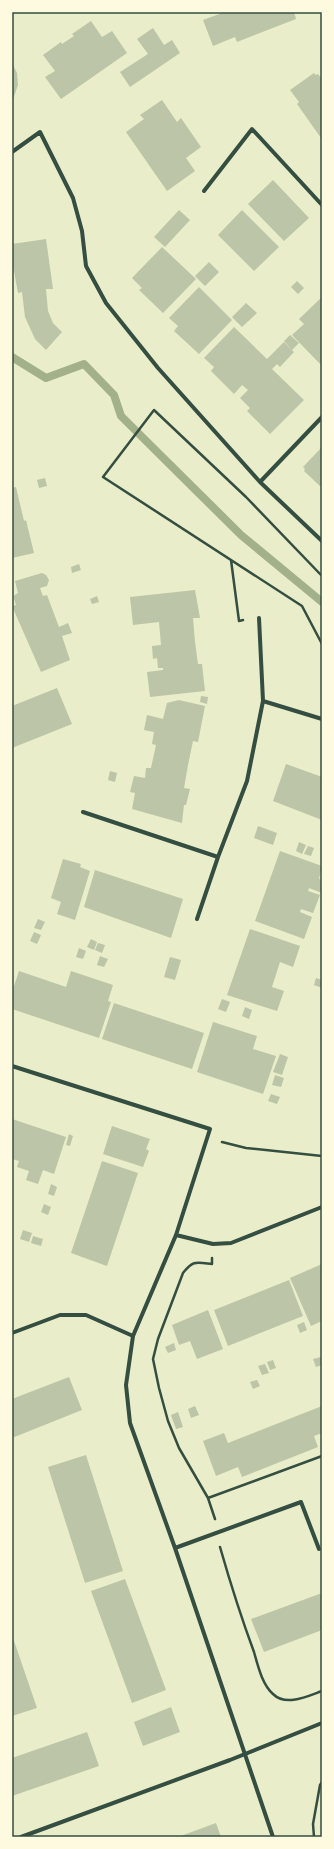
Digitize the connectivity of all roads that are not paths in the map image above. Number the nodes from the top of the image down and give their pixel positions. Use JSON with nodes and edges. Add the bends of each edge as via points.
{"nodes":[{"id":1,"x":12,"y":152,"type":"edge"},
{"id":2,"x":204,"y":191,"type":"dead end"},
{"id":3,"x":322,"y":205,"type":"edge"},
{"id":4,"x":322,"y":417,"type":"edge"},
{"id":5,"x":260,"y":482,"type":"junction"},
{"id":6,"x":322,"y":541,"type":"edge"},
{"id":7,"x":259,"y":618,"type":"road end"},
{"id":8,"x":263,"y":701,"type":"junction"},
{"id":9,"x":322,"y":719,"type":"edge"},
{"id":10,"x":83,"y":812,"type":"dead end"},
{"id":11,"x":218,"y":857,"type":"junction"},
{"id":12,"x":197,"y":919,"type":"dead end"},
{"id":13,"x":12,"y":1066,"type":"edge"},
{"id":14,"x":322,"y":1207,"type":"edge"},
{"id":15,"x":176,"y":1235,"type":"junction"},
{"id":16,"x":12,"y":1333,"type":"edge"},
{"id":17,"x":133,"y":1336,"type":"junction"},
{"id":18,"x":175,"y":1548,"type":"junction"},
{"id":19,"x":319,"y":1549,"type":"dead end"},
{"id":20,"x":322,"y":1724,"type":"edge"},
{"id":21,"x":246,"y":1754,"type":"junction"},
{"id":22,"x":21,"y":1837,"type":"edge"},
{"id":23,"x":273,"y":1837,"type":"edge"}],
"edges":[{"from":1,"to":5,"type":"street","via":[[40,132],[73,198],[82,231],[86,266],[106,303],[158,368]]},
{"from":2,"to":3,"type":"street","via":[[252,129]]},
{"from":4,"to":5,"type":"street"},
{"from":5,"to":6,"type":"street"},
{"from":7,"to":8,"type":"street"},
{"from":8,"to":9,"type":"street"},
{"from":8,"to":11,"type":"street","via":[[247,781]]},
{"from":10,"to":11,"type":"street"},
{"from":11,"to":12,"type":"street"},
{"from":13,"to":15,"type":"street","via":[[210,1129]]},
{"from":14,"to":15,"type":"street","via":[[231,1243],[213,1244]]},
{"from":15,"to":17,"type":"street"},
{"from":16,"to":17,"type":"street","via":[[60,1315],[86,1315]]},
{"from":17,"to":18,"type":"street","via":[[126,1384],[130,1423]]},
{"from":18,"to":19,"type":"street","via":[[301,1502]]},
{"from":18,"to":21,"type":"street"},
{"from":20,"to":21,"type":"street"},
{"from":21,"to":22,"type":"street"},
{"from":21,"to":23,"type":"street"}]}
